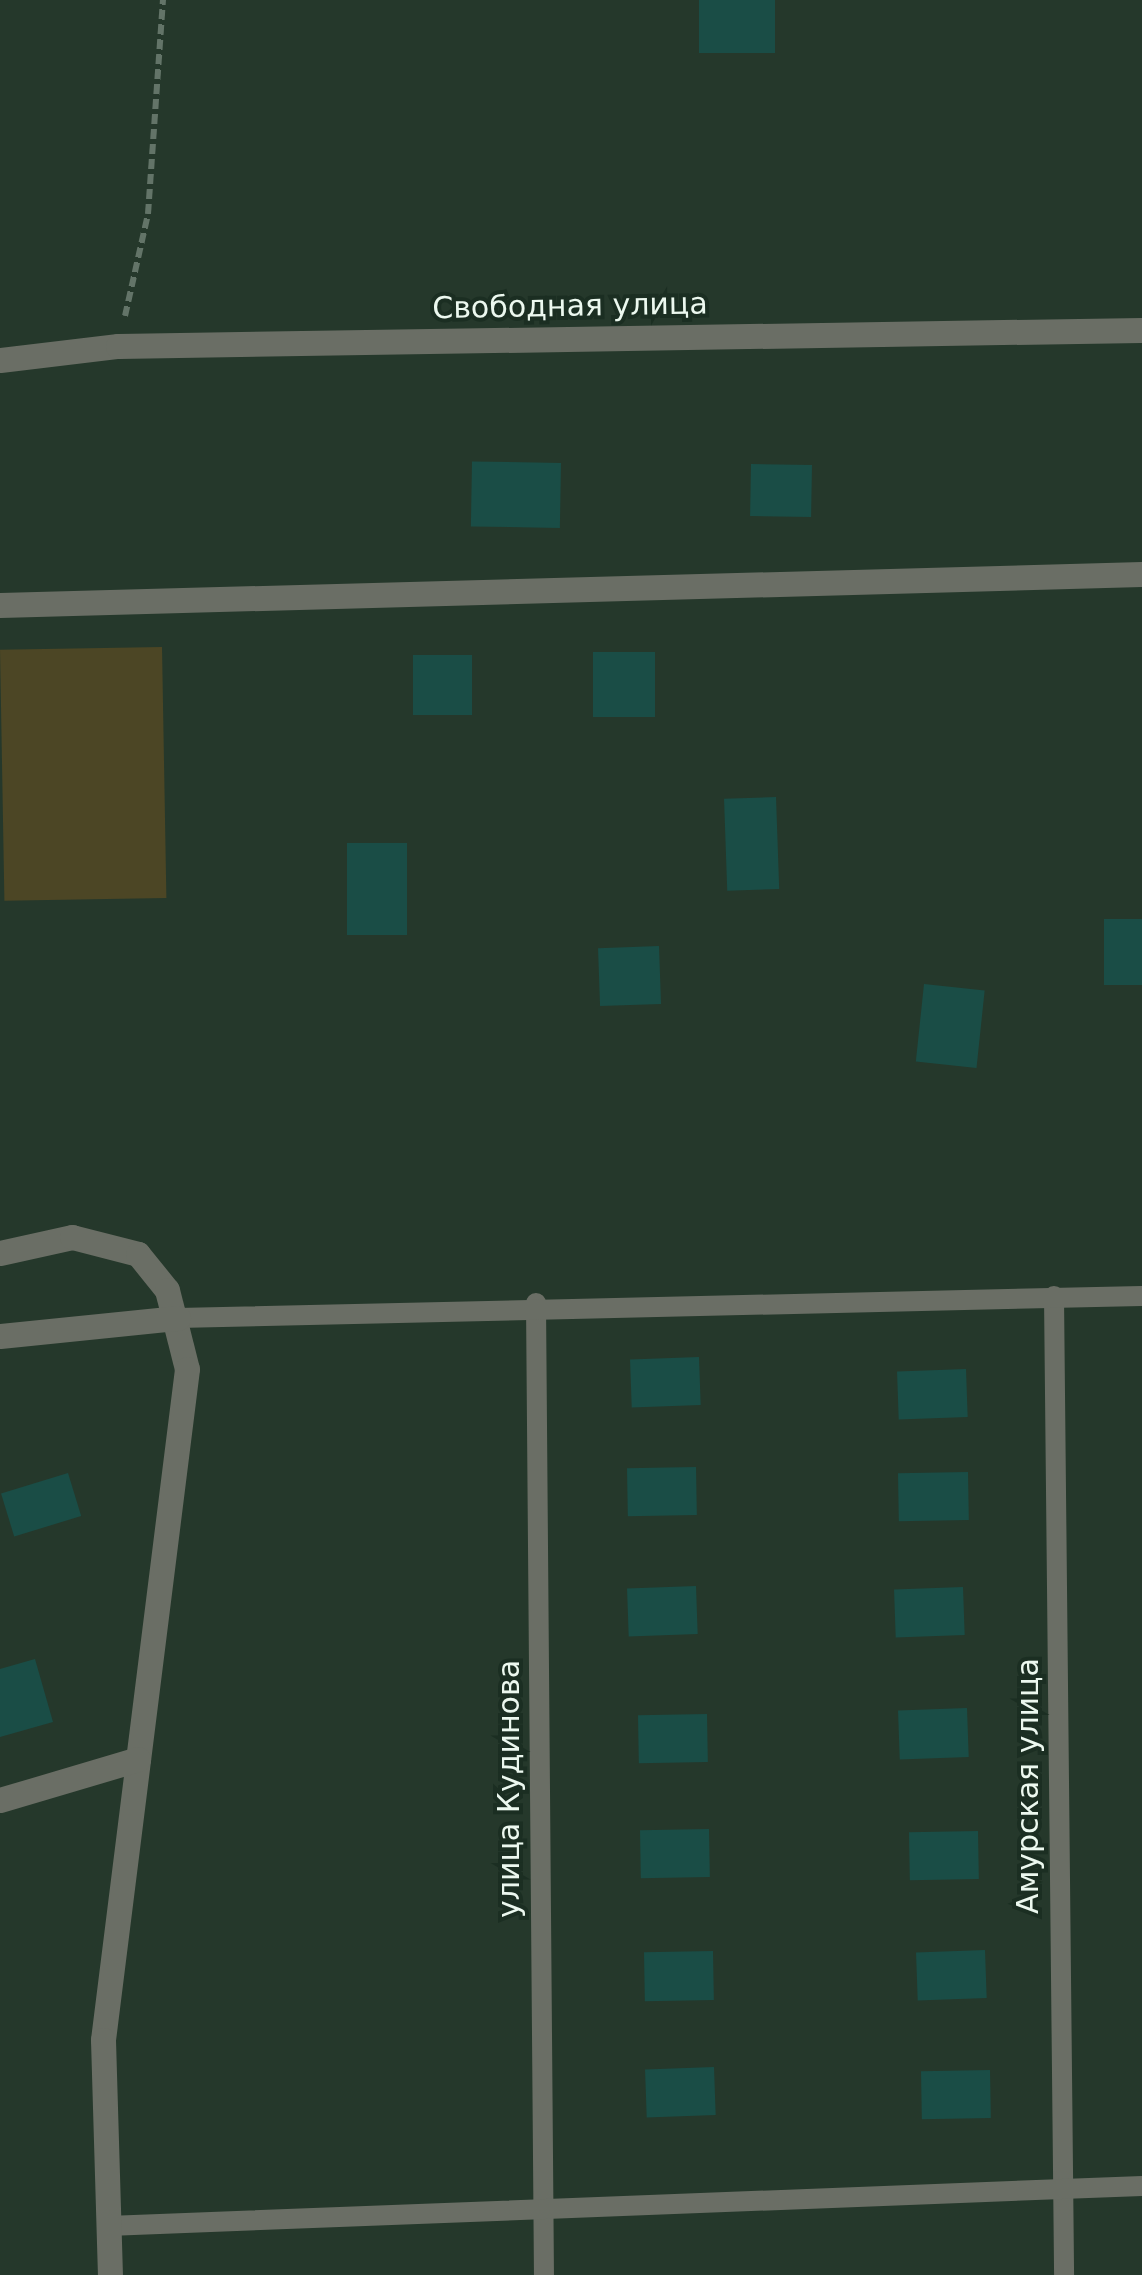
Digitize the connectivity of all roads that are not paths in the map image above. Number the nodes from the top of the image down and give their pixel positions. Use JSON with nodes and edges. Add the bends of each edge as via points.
{"nodes":[{"id":1,"x":1142,"y":330,"type":"edge"},
{"id":2,"x":0,"y":360,"type":"edge"},
{"id":3,"x":1142,"y":574,"type":"edge"},
{"id":4,"x":0,"y":604,"type":"edge"},
{"id":5,"x":0,"y":1253,"type":"edge"},
{"id":6,"x":1054,"y":1296,"type":"junction"},
{"id":7,"x":1142,"y":1296,"type":"edge"},
{"id":8,"x":536,"y":1302,"type":"junction"},
{"id":9,"x":178,"y":1318,"type":"junction"},
{"id":10,"x":0,"y":1336,"type":"edge"},
{"id":11,"x":138,"y":1759,"type":"junction"},
{"id":12,"x":0,"y":1800,"type":"edge"},
{"id":13,"x":1142,"y":2186,"type":"edge"},
{"id":14,"x":1062,"y":2187,"type":"junction"},
{"id":15,"x":542,"y":2203,"type":"junction"},
{"id":16,"x":108,"y":2226,"type":"junction"},
{"id":17,"x":110,"y":2275,"type":"edge"},
{"id":18,"x":544,"y":2275,"type":"edge"},
{"id":19,"x":1064,"y":2275,"type":"edge"}],
"edges":[{"from":1,"to":2,"type":"street","name":"Свободная улица","via":[[118,346]]},
{"from":3,"to":4,"type":"street"},
{"from":5,"to":9,"type":"street","via":[[72,1238],[138,1254]]},
{"from":6,"to":7,"type":"lane"},
{"from":6,"to":8,"type":"lane"},
{"from":6,"to":14,"type":"lane","name":"Амурская улица"},
{"from":8,"to":9,"type":"lane"},
{"from":8,"to":15,"type":"lane","name":"улица Кудинова"},
{"from":9,"to":10,"type":"street"},
{"from":9,"to":11,"type":"street","via":[[188,1368]]},
{"from":11,"to":12,"type":"street"},
{"from":11,"to":16,"type":"street","via":[[103,2040]]},
{"from":13,"to":14,"type":"lane"},
{"from":14,"to":15,"type":"lane"},
{"from":14,"to":19,"type":"lane","name":"Амурская улица"},
{"from":15,"to":16,"type":"lane"},
{"from":15,"to":18,"type":"lane","name":"улица Кудинова"},
{"from":16,"to":17,"type":"street"}]}
